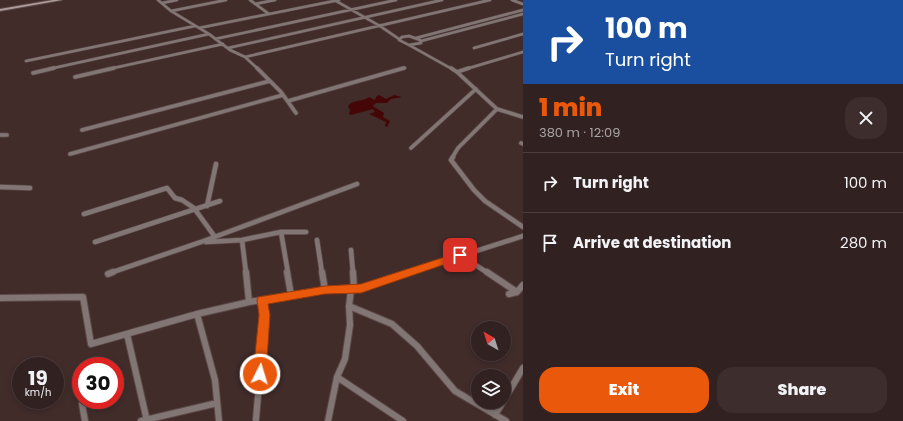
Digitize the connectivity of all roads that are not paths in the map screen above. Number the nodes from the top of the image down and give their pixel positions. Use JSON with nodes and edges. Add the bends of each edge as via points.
{"nodes":[{"id":1,"x":50,"y":0,"type":"edge"},
{"id":2,"x":60,"y":0,"type":"edge"},
{"id":3,"x":158,"y":0,"type":"edge"},
{"id":4,"x":177,"y":0,"type":"edge"},
{"id":5,"x":226,"y":0,"type":"edge"},
{"id":6,"x":250,"y":0,"type":"edge"},
{"id":7,"x":275,"y":0,"type":"edge"},
{"id":8,"x":337,"y":0,"type":"edge"},
{"id":9,"x":396,"y":0,"type":"edge"},
{"id":10,"x":442,"y":0,"type":"edge"},
{"id":11,"x":490,"y":0,"type":"edge"},
{"id":12,"x":512,"y":0,"type":"edge"},
{"id":13,"x":162,"y":3,"type":"junction"},
{"id":14,"x":255,"y":4,"type":"junction"},
{"id":15,"x":523,"y":4,"type":"edge"},
{"id":16,"x":0,"y":9,"type":"edge"},
{"id":17,"x":352,"y":10,"type":"junction"},
{"id":18,"x":523,"y":10,"type":"edge"},
{"id":19,"x":171,"y":11,"type":"junction"},
{"id":20,"x":269,"y":14,"type":"junction"},
{"id":21,"x":523,"y":14,"type":"edge"},
{"id":22,"x":365,"y":18,"type":"junction"},
{"id":23,"x":195,"y":26,"type":"junction"},
{"id":24,"x":380,"y":26,"type":"junction"},
{"id":25,"x":199,"y":28,"type":"junction"},
{"id":26,"x":209,"y":34,"type":"junction"},
{"id":27,"x":523,"y":34,"type":"edge"},
{"id":28,"x":416,"y":38,"type":"junction"},
{"id":29,"x":215,"y":39,"type":"junction"},
{"id":30,"x":399,"y":39,"type":"junction"},
{"id":31,"x":421,"y":41,"type":"junction"},
{"id":32,"x":223,"y":44,"type":"junction"},
{"id":33,"x":409,"y":45,"type":"junction"},
{"id":34,"x":228,"y":48,"type":"junction"},
{"id":35,"x":474,"y":48,"type":"dead end"},
{"id":36,"x":523,"y":52,"type":"edge"},
{"id":37,"x":245,"y":57,"type":"junction"},
{"id":38,"x":26,"y":61,"type":"dead end"},
{"id":39,"x":405,"y":68,"type":"dead end"},
{"id":40,"x":457,"y":72,"type":"junction"},
{"id":41,"x":33,"y":73,"type":"dead end"},
{"id":42,"x":74,"y":77,"type":"dead end"},
{"id":43,"x":270,"y":81,"type":"junction"},
{"id":44,"x":476,"y":89,"type":"junction"},
{"id":45,"x":283,"y":96,"type":"junction"},
{"id":46,"x":288,"y":101,"type":"junction"},
{"id":47,"x":497,"y":109,"type":"junction"},
{"id":48,"x":296,"y":113,"type":"dead end"},
{"id":49,"x":523,"y":117,"type":"edge"},
{"id":50,"x":82,"y":130,"type":"dead end"},
{"id":51,"x":0,"y":135,"type":"edge"},
{"id":52,"x":7,"y":135,"type":"dead end"},
{"id":53,"x":411,"y":148,"type":"dead end"},
{"id":54,"x":70,"y":154,"type":"dead end"},
{"id":55,"x":216,"y":164,"type":"dead end"},
{"id":56,"x":357,"y":184,"type":"dead end"},
{"id":57,"x":1,"y":187,"type":"edge"},
{"id":58,"x":30,"y":188,"type":"dead end"},
{"id":59,"x":0,"y":194,"type":"edge"},
{"id":60,"x":220,"y":202,"type":"dead end"},
{"id":61,"x":207,"y":206,"type":"junction"},
{"id":62,"x":196,"y":209,"type":"junction"},
{"id":63,"x":84,"y":214,"type":"dead end"},
{"id":64,"x":523,"y":227,"type":"edge"},
{"id":65,"x":281,"y":232,"type":"junction"},
{"id":66,"x":306,"y":232,"type":"dead end"},
{"id":67,"x":523,"y":236,"type":"edge"},
{"id":68,"x":215,"y":237,"type":"junction"},
{"id":69,"x":242,"y":240,"type":"junction"},
{"id":70,"x":317,"y":240,"type":"dead end"},
{"id":71,"x":95,"y":242,"type":"dead end"},
{"id":72,"x":201,"y":242,"type":"junction"},
{"id":73,"x":351,"y":250,"type":"dead end"},
{"id":74,"x":460,"y":255,"type":"junction"},
{"id":75,"x":108,"y":274,"type":"dead end"},
{"id":76,"x":523,"y":285,"type":"edge"},
{"id":77,"x":352,"y":289,"type":"junction"},
{"id":78,"x":325,"y":290,"type":"junction"},
{"id":79,"x":517,"y":292,"type":"junction"},
{"id":80,"x":509,"y":294,"type":"dead end"},
{"id":81,"x":291,"y":295,"type":"junction"},
{"id":82,"x":0,"y":298,"type":"edge"},
{"id":83,"x":262,"y":300,"type":"junction"},
{"id":84,"x":249,"y":302,"type":"junction"},
{"id":85,"x":349,"y":306,"type":"junction"},
{"id":86,"x":197,"y":314,"type":"junction"},
{"id":87,"x":127,"y":334,"type":"junction"},
{"id":88,"x":523,"y":368,"type":"edge"},
{"id":89,"x":337,"y":377,"type":"junction"},
{"id":90,"x":511,"y":388,"type":"edge"},
{"id":91,"x":213,"y":404,"type":"dead end"},
{"id":92,"x":83,"y":409,"type":"edge"},
{"id":93,"x":498,"y":409,"type":"edge"},
{"id":94,"x":495,"y":415,"type":"junction"},
{"id":95,"x":256,"y":419,"type":"dead end"},
{"id":96,"x":145,"y":420,"type":"edge"},
{"id":97,"x":85,"y":421,"type":"edge"},
{"id":98,"x":219,"y":421,"type":"edge"},
{"id":99,"x":328,"y":421,"type":"edge"},
{"id":100,"x":403,"y":421,"type":"edge"},
{"id":101,"x":506,"y":421,"type":"edge"}],
"edges":[{"from":1,"to":16,"type":"main road"},
{"from":2,"to":16,"type":"main road"},
{"from":3,"to":13,"type":"street"},
{"from":4,"to":13,"type":"street"},
{"from":5,"to":19,"type":"street"},
{"from":6,"to":14,"type":"street"},
{"from":7,"to":14,"type":"street"},
{"from":8,"to":17,"type":"street"},
{"from":8,"to":20,"type":"street"},
{"from":9,"to":17,"type":"street"},
{"from":10,"to":22,"type":"street"},
{"from":11,"to":24,"type":"street"},
{"from":12,"to":15,"type":"street"},
{"from":13,"to":19,"type":"street"},
{"from":14,"to":20,"type":"street"},
{"from":17,"to":22,"type":"street"},
{"from":17,"to":29,"type":"street"},
{"from":18,"to":28,"type":"street"},
{"from":19,"to":23,"type":"street"},
{"from":20,"to":25,"type":"street"},
{"from":21,"to":31,"type":"street"},
{"from":22,"to":24,"type":"street"},
{"from":22,"to":34,"type":"street"},
{"from":23,"to":25,"type":"street"},
{"from":23,"to":38,"type":"street"},
{"from":24,"to":30,"type":"street"},
{"from":24,"to":37,"type":"street"},
{"from":25,"to":26,"type":"street"},
{"from":26,"to":29,"type":"street"},
{"from":26,"to":41,"type":"street"},
{"from":27,"to":35,"type":"street"},
{"from":28,"to":30,"type":"street","via":[[405,36]]},
{"from":28,"to":31,"type":"street"},
{"from":29,"to":32,"type":"street"},
{"from":30,"to":33,"type":"street","via":[[402,44]]},
{"from":31,"to":33,"type":"street","via":[[418,45]]},
{"from":32,"to":34,"type":"street"},
{"from":32,"to":42,"type":"street"},
{"from":33,"to":40,"type":"street"},
{"from":34,"to":37,"type":"street"},
{"from":36,"to":40,"type":"street"},
{"from":37,"to":43,"type":"street"},
{"from":39,"to":46,"type":"street"},
{"from":40,"to":44,"type":"street"},
{"from":43,"to":45,"type":"street"},
{"from":43,"to":50,"type":"street"},
{"from":44,"to":47,"type":"street"},
{"from":44,"to":53,"type":"street"},
{"from":45,"to":46,"type":"street"},
{"from":45,"to":54,"type":"street"},
{"from":46,"to":48,"type":"street"},
{"from":47,"to":49,"type":"street"},
{"from":47,"to":64,"type":"street","via":[[458,148],[450,160],[485,201]]},
{"from":51,"to":52,"type":"street"},
{"from":55,"to":61,"type":"street"},
{"from":56,"to":68,"type":"street"},
{"from":57,"to":58,"type":"street"},
{"from":57,"to":59,"type":"street"},
{"from":60,"to":61,"type":"street"},
{"from":61,"to":62,"type":"street"},
{"from":62,"to":63,"type":"street","via":[[184,199],[175,198],[167,188]]},
{"from":62,"to":68,"type":"street"},
{"from":62,"to":71,"type":"street"},
{"from":65,"to":66,"type":"street"},
{"from":65,"to":69,"type":"street"},
{"from":65,"to":81,"type":"street"},
{"from":67,"to":74,"type":"street"},
{"from":68,"to":72,"type":"street"},
{"from":69,"to":72,"type":"street"},
{"from":69,"to":84,"type":"street"},
{"from":70,"to":78,"type":"street"},
{"from":72,"to":75,"type":"street"},
{"from":73,"to":77,"type":"street"},
{"from":74,"to":77,"type":"street"},
{"from":74,"to":79,"type":"street"},
{"from":76,"to":79,"type":"street"},
{"from":77,"to":78,"type":"street"},
{"from":77,"to":85,"type":"street"},
{"from":78,"to":81,"type":"street"},
{"from":79,"to":80,"type":"street"},
{"from":81,"to":83,"type":"street"},
{"from":82,"to":87,"type":"street","via":[[83,297],[91,344]]},
{"from":83,"to":84,"type":"street"},
{"from":83,"to":95,"type":"street","via":[[265,315]]},
{"from":84,"to":86,"type":"street"},
{"from":85,"to":89,"type":"street","via":[[350,325],[346,359]]},
{"from":85,"to":94,"type":"street","via":[[392,324],[417,346],[455,391]]},
{"from":86,"to":87,"type":"street"},
{"from":86,"to":98,"type":"street","via":[[215,376]]},
{"from":87,"to":96,"type":"street"},
{"from":88,"to":90,"type":"street"},
{"from":89,"to":99,"type":"street"},
{"from":89,"to":100,"type":"street"},
{"from":91,"to":96,"type":"street"},
{"from":92,"to":97,"type":"street"},
{"from":93,"to":94,"type":"street"},
{"from":94,"to":101,"type":"street"}]}
